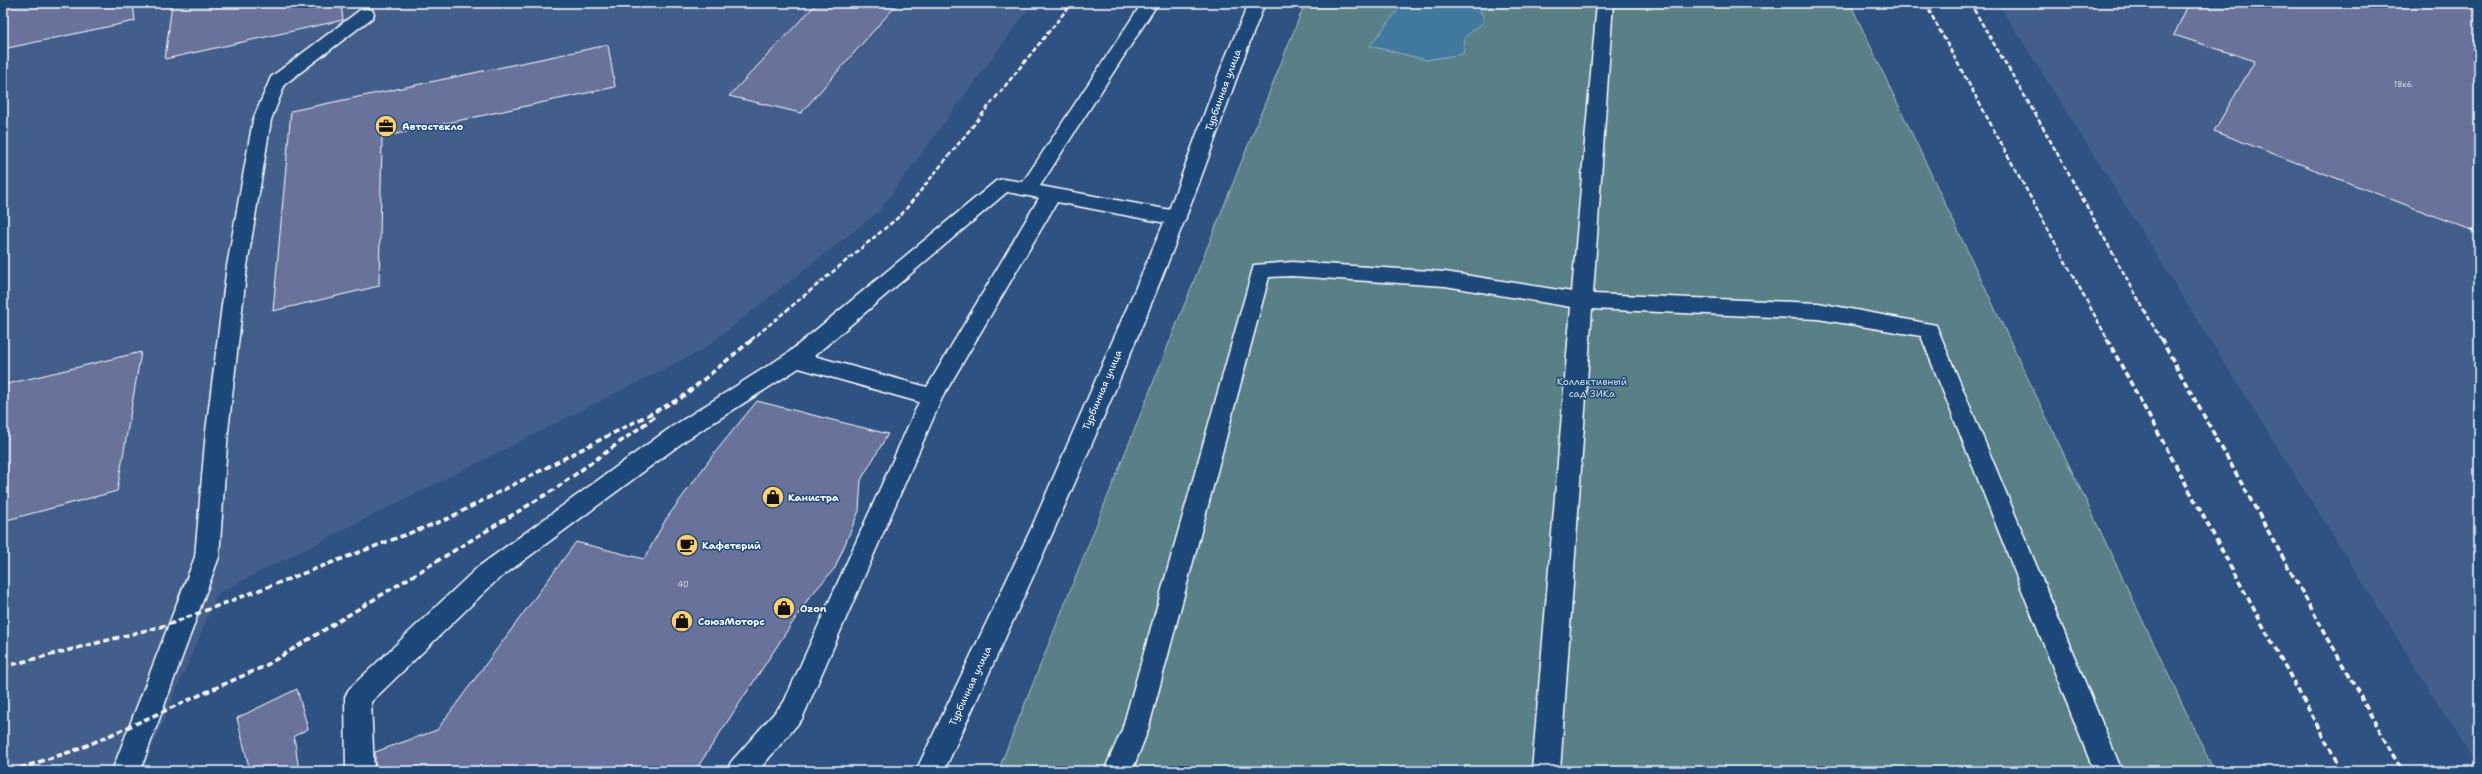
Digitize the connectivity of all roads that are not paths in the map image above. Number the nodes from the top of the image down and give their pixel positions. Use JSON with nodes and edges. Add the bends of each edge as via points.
{"nodes":[{"id":1,"x":1150,"y":3,"type":"edge"},
{"id":2,"x":1257,"y":3,"type":"edge"},
{"id":3,"x":1605,"y":3,"type":"edge"},
{"id":4,"x":366,"y":14,"type":"dead end"},
{"id":5,"x":1028,"y":189,"type":"junction"},
{"id":6,"x":1052,"y":193,"type":"junction"},
{"id":7,"x":1176,"y":218,"type":"junction"},
{"id":8,"x":1582,"y":301,"type":"junction"},
{"id":9,"x":796,"y":359,"type":"junction"},
{"id":10,"x":932,"y":397,"type":"junction"},
{"id":11,"x":126,"y":771,"type":"edge"},
{"id":12,"x":360,"y":771,"type":"edge"},
{"id":13,"x":741,"y":771,"type":"edge"},
{"id":14,"x":930,"y":771,"type":"edge"},
{"id":15,"x":1118,"y":771,"type":"edge"},
{"id":16,"x":1546,"y":771,"type":"edge"},
{"id":17,"x":2108,"y":771,"type":"edge"}],
"edges":[{"from":1,"to":5,"type":"main road"},
{"from":2,"to":7,"type":"main road","name":"Турбинная улица","via":[[1232,63]]},
{"from":3,"to":8,"type":"main road"},
{"from":4,"to":11,"type":"main road","via":[[277,81],[262,120],[237,266],[217,431],[207,557]]},
{"from":5,"to":6,"type":"main road"},
{"from":5,"to":9,"type":"main road","via":[[1003,185]]},
{"from":6,"to":7,"type":"main road"},
{"from":6,"to":10,"type":"main road"},
{"from":7,"to":14,"type":"main road","name":"Турбинная улица","via":[[1043,529]]},
{"from":8,"to":15,"type":"main road","via":[[1445,279],[1292,269],[1260,270],[1135,730]]},
{"from":8,"to":16,"type":"main road"},
{"from":8,"to":17,"type":"main road","via":[[1818,311],[1929,330]]},
{"from":9,"to":10,"type":"main road"},
{"from":9,"to":12,"type":"main road","via":[[678,434],[487,574],[358,697]]},
{"from":10,"to":13,"type":"main road","via":[[793,710]]}]}
